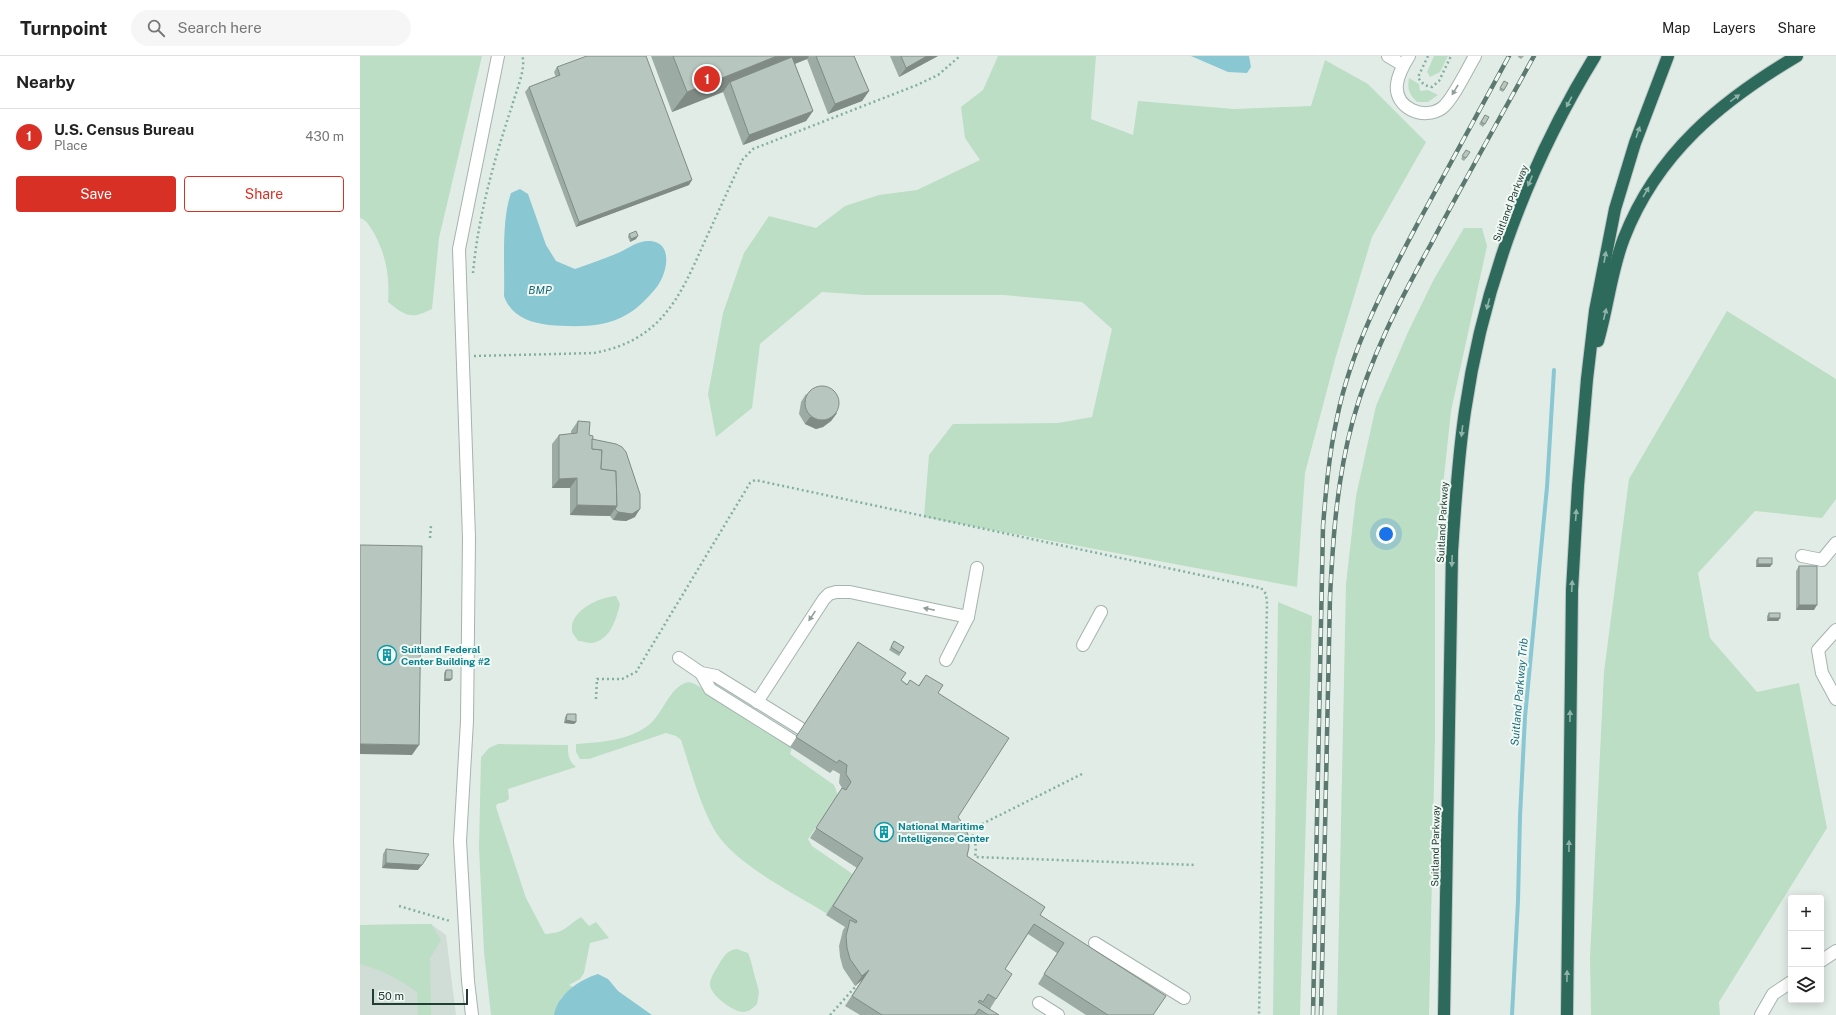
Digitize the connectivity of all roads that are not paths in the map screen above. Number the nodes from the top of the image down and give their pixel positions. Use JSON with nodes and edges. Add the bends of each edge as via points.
{"nodes":[{"id":1,"x":498,"y":56,"type":"edge"},
{"id":2,"x":1388,"y":56,"type":"edge"},
{"id":3,"x":1475,"y":56,"type":"edge"},
{"id":4,"x":1594,"y":56,"type":"edge"},
{"id":5,"x":1668,"y":56,"type":"edge"},
{"id":6,"x":1797,"y":56,"type":"edge"},
{"id":7,"x":1406,"y":61,"type":"edge"},
{"id":8,"x":1587,"y":379,"type":"junction"},
{"id":9,"x":1836,"y":543,"type":"edge"},
{"id":10,"x":1802,"y":556,"type":"dead end"},
{"id":11,"x":977,"y":568,"type":"dead end"},
{"id":12,"x":1101,"y":612,"type":"dead end"},
{"id":13,"x":968,"y":617,"type":"junction"},
{"id":14,"x":1836,"y":630,"type":"edge"},
{"id":15,"x":1083,"y":645,"type":"dead end"},
{"id":16,"x":679,"y":658,"type":"dead end"},
{"id":17,"x":946,"y":660,"type":"dead end"},
{"id":18,"x":701,"y":673,"type":"junction"},
{"id":19,"x":1836,"y":699,"type":"edge"},
{"id":20,"x":757,"y":702,"type":"junction"},
{"id":21,"x":800,"y":728,"type":"edge"},
{"id":22,"x":793,"y":741,"type":"dead end"},
{"id":23,"x":1095,"y":943,"type":"dead end"},
{"id":24,"x":1836,"y":951,"type":"edge"},
{"id":25,"x":1824,"y":959,"type":"edge"},
{"id":26,"x":1788,"y":984,"type":"edge"},
{"id":27,"x":1184,"y":998,"type":"dead end"},
{"id":28,"x":1039,"y":1003,"type":"dead end"},
{"id":29,"x":472,"y":1015,"type":"edge"},
{"id":30,"x":1058,"y":1015,"type":"edge"},
{"id":31,"x":1444,"y":1015,"type":"edge"},
{"id":32,"x":1567,"y":1015,"type":"edge"},
{"id":33,"x":1760,"y":1015,"type":"edge"}],
"edges":[{"from":1,"to":29,"type":"lane","via":[[459,250],[469,538],[466,721],[460,841]]},
{"from":2,"to":7,"type":"lane"},
{"from":3,"to":7,"type":"lane","one_way":true,"via":[[1443,108],[1430,115],[1415,112],[1400,101],[1397,85]]},
{"from":4,"to":31,"type":"highway","name":"Suitland Parkway","one_way":true,"via":[[1546,146],[1508,240],[1496,273],[1478,344],[1465,410],[1456,481],[1452,552]]},
{"from":8,"to":5,"type":"highway","one_way":true,"via":[[1596,304],[1615,209],[1634,142]]},
{"from":8,"to":6,"type":"highway","one_way":true,"via":[[1624,239],[1636,210],[1652,182],[1680,146],[1705,121]]},
{"from":32,"to":8,"type":"highway","one_way":true,"via":[[1572,590]]},
{"from":9,"to":10,"type":"lane","via":[[1822,560]]},
{"from":11,"to":13,"type":"lane"},
{"from":12,"to":15,"type":"lane"},
{"from":13,"to":17,"type":"lane"},
{"from":13,"to":20,"type":"lane","one_way":true,"via":[[850,592],[829,594]]},
{"from":14,"to":19,"type":"lane","via":[[1818,650],[1822,674]]},
{"from":16,"to":18,"type":"lane"},
{"from":18,"to":20,"type":"lane","via":[[716,676]]},
{"from":18,"to":22,"type":"lane","via":[[710,689]]},
{"from":20,"to":21,"type":"lane"},
{"from":23,"to":27,"type":"lane"},
{"from":24,"to":25,"type":"lane"},
{"from":26,"to":33,"type":"lane","via":[[1774,994]]},
{"from":28,"to":30,"type":"lane"}]}
